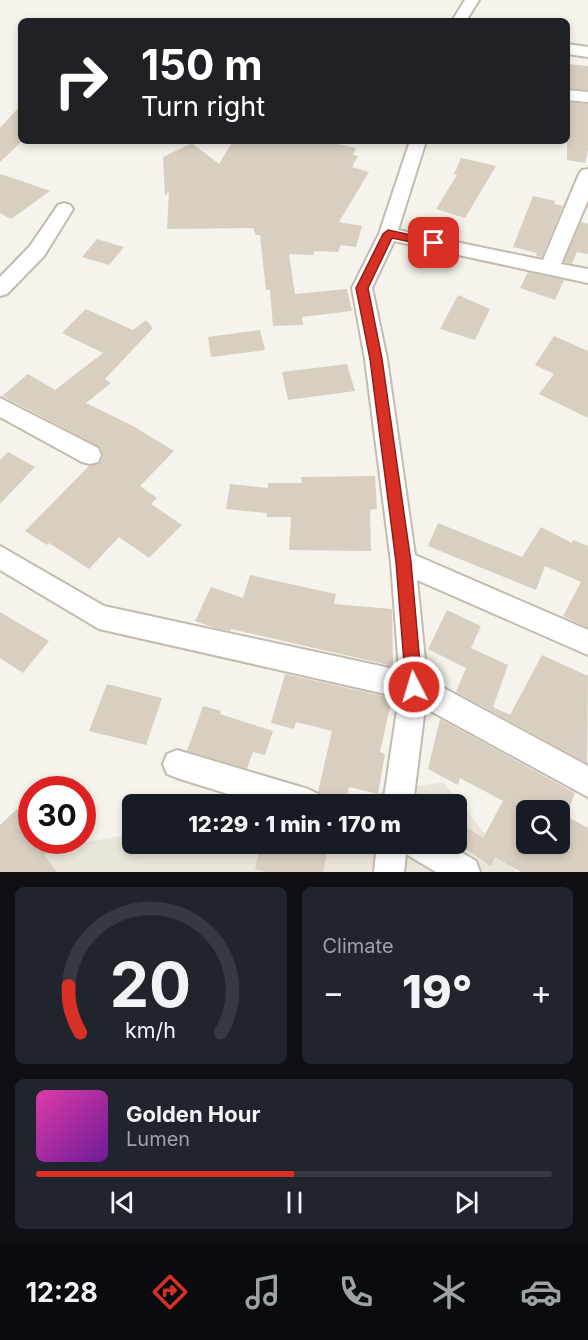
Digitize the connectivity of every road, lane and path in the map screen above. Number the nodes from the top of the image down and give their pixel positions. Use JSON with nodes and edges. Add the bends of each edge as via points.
{"nodes":[{"id":1,"x":472,"y":0,"type":"edge"},
{"id":2,"x":461,"y":18,"type":"edge"},
{"id":3,"x":570,"y":49,"type":"edge"},
{"id":4,"x":588,"y":52,"type":"edge"},
{"id":5,"x":570,"y":95,"type":"edge"},
{"id":6,"x":588,"y":97,"type":"edge"},
{"id":7,"x":417,"y":144,"type":"edge"},
{"id":8,"x":588,"y":174,"type":"edge"},
{"id":9,"x":63,"y":209,"type":"dead end"},
{"id":10,"x":388,"y":234,"type":"junction"},
{"id":11,"x":549,"y":268,"type":"junction"},
{"id":12,"x":588,"y":276,"type":"edge"},
{"id":13,"x":0,"y":289,"type":"edge"},
{"id":14,"x":0,"y":407,"type":"edge"},
{"id":15,"x":90,"y":455,"type":"dead end"},
{"id":16,"x":0,"y":556,"type":"edge"},
{"id":17,"x":403,"y":562,"type":"junction"},
{"id":18,"x":588,"y":643,"type":"edge"},
{"id":19,"x":414,"y":687,"type":"junction"},
{"id":20,"x":177,"y":764,"type":"dead end"},
{"id":21,"x":588,"y":782,"type":"edge"},
{"id":22,"x":275,"y":794,"type":"edge"},
{"id":23,"x":399,"y":794,"type":"edge"},
{"id":24,"x":391,"y":854,"type":"edge"},
{"id":25,"x":435,"y":854,"type":"edge"},
{"id":26,"x":389,"y":872,"type":"edge"},
{"id":27,"x":465,"y":872,"type":"edge"}],
"edges":[{"from":1,"to":2,"type":"street"},
{"from":3,"to":4,"type":"street"},
{"from":5,"to":6,"type":"street"},
{"from":7,"to":10,"type":"street"},
{"from":8,"to":11,"type":"street"},
{"from":9,"to":13,"type":"street","via":[[37,251]]},
{"from":10,"to":11,"type":"street"},
{"from":10,"to":17,"type":"street","via":[[362,288],[376,359]]},
{"from":11,"to":12,"type":"street"},
{"from":14,"to":15,"type":"street"},
{"from":16,"to":19,"type":"street","via":[[99,617]]},
{"from":17,"to":18,"type":"street"},
{"from":17,"to":19,"type":"street"},
{"from":19,"to":21,"type":"street"},
{"from":19,"to":23,"type":"street"},
{"from":20,"to":22,"type":"street"},
{"from":24,"to":26,"type":"street"},
{"from":25,"to":27,"type":"street"}]}
